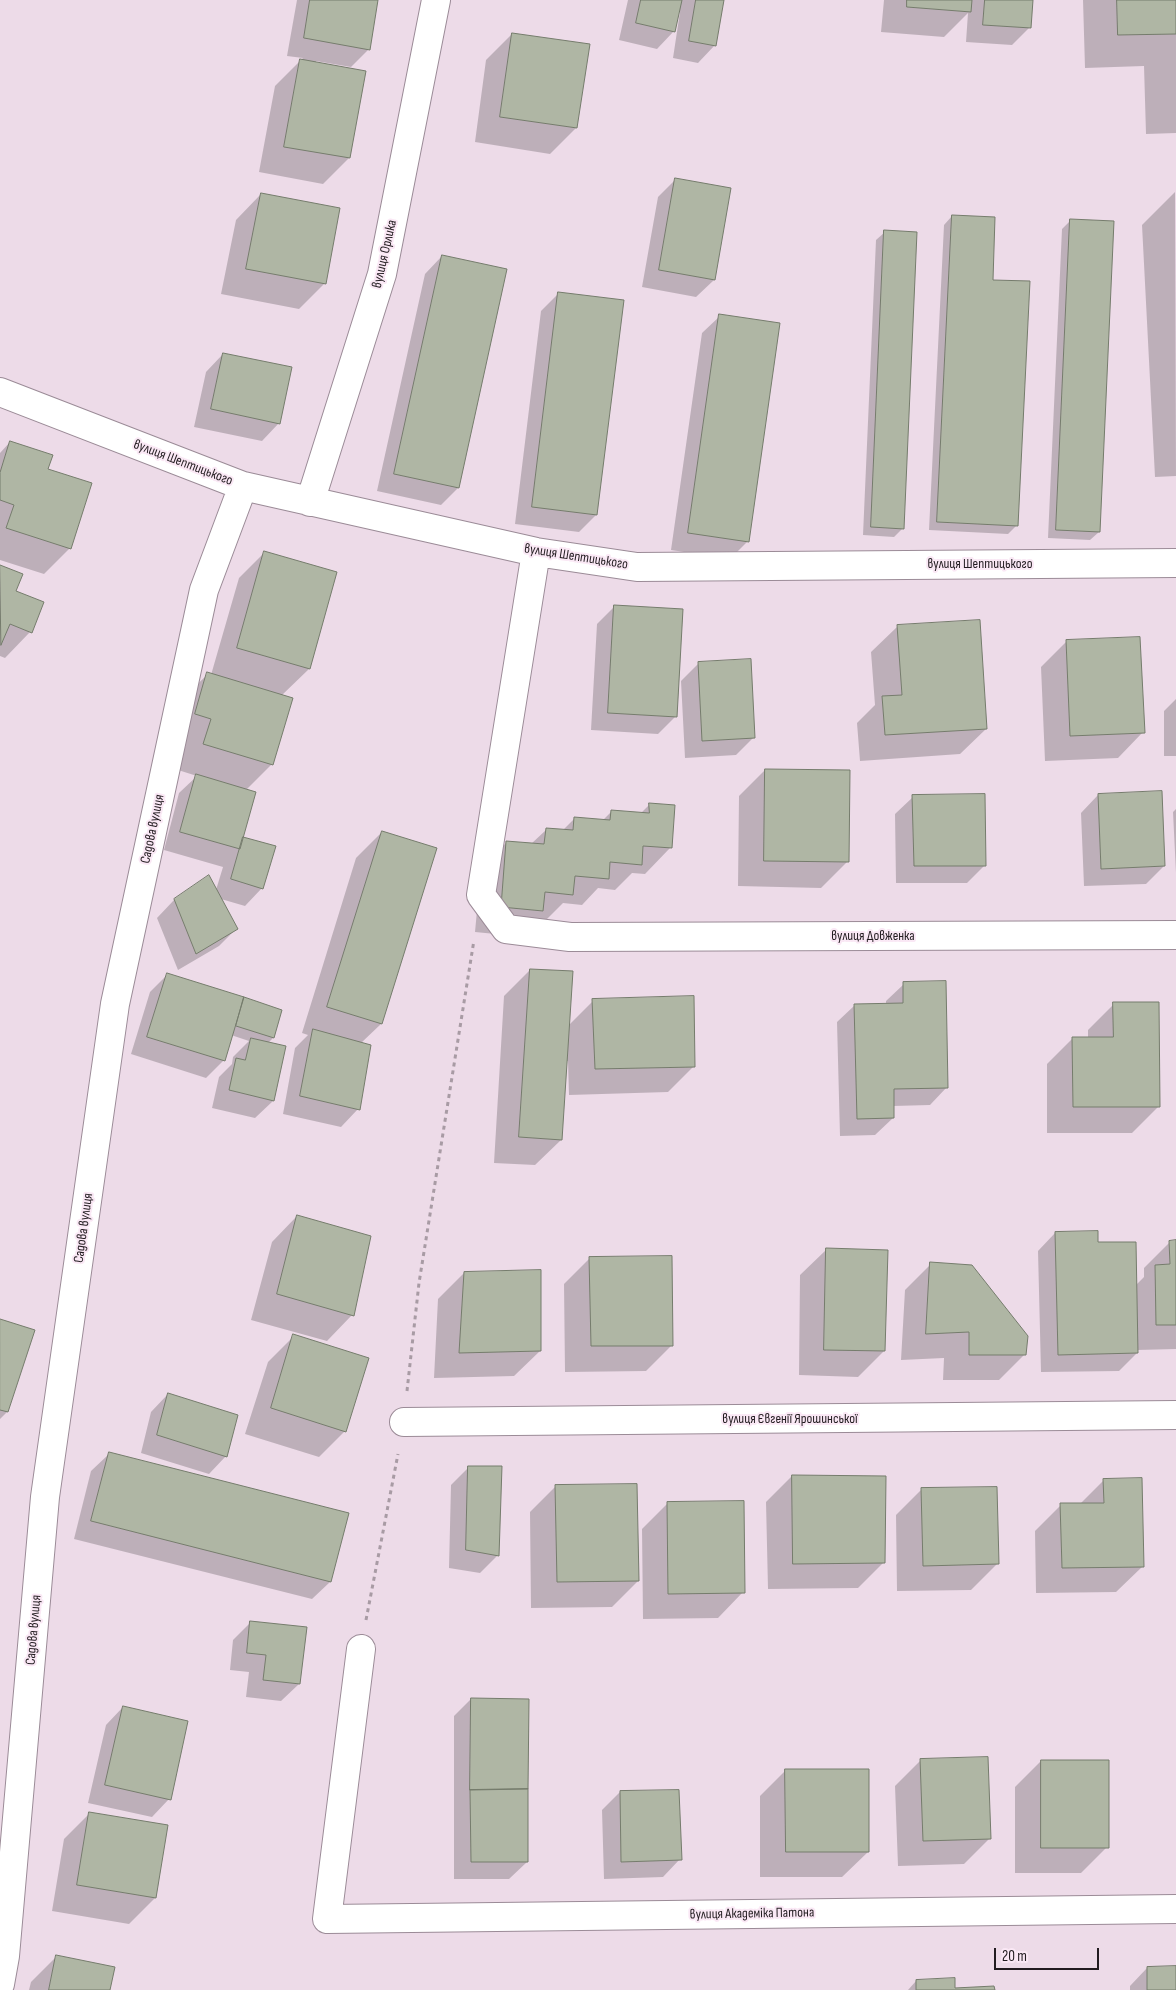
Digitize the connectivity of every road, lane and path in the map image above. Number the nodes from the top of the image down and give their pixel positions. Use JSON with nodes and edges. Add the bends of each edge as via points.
{"nodes":[{"id":1,"x":436,"y":0,"type":"edge"},
{"id":2,"x":0,"y":392,"type":"edge"},
{"id":3,"x":243,"y":486,"type":"junction"},
{"id":4,"x":310,"y":502,"type":"junction"},
{"id":5,"x":536,"y":552,"type":"junction"},
{"id":6,"x":1176,"y":563,"type":"edge"},
{"id":7,"x":481,"y":894,"type":"junction"},
{"id":8,"x":1176,"y":935,"type":"edge"},
{"id":9,"x":1176,"y":1415,"type":"edge"},
{"id":10,"x":404,"y":1422,"type":"junction"},
{"id":11,"x":360,"y":1649,"type":"joint"},
{"id":12,"x":1176,"y":1909,"type":"edge"},
{"id":13,"x":0,"y":1984,"type":"edge"}],
"edges":[{"from":1,"to":4,"type":"street","name":"вулиця Орлика","via":[[382,274]]},
{"from":2,"to":3,"type":"street","name":"вулиця Шептицького"},
{"from":3,"to":4,"type":"street","name":"вулиця Шептицького"},
{"from":3,"to":13,"type":"street","name":"Садова вулиця","via":[[204,590],[115,1004],[45,1497]]},
{"from":4,"to":5,"type":"street","name":"вулиця Шептицького"},
{"from":5,"to":6,"type":"street","name":"вулиця Шептицького","via":[[637,567]]},
{"from":5,"to":7,"type":"street"},
{"from":7,"to":8,"type":"street","name":"вулиця Довженка","via":[[506,929],[570,937]]},
{"from":7,"to":10,"type":"path","via":[[419,1283]]},
{"from":9,"to":10,"type":"street","name":"вулиця Євгенії Ярошинської"},
{"from":10,"to":11,"type":"path"},
{"from":11,"to":12,"type":"street","name":"вулиця Академіка Патона","via":[[327,1918]]}]}
